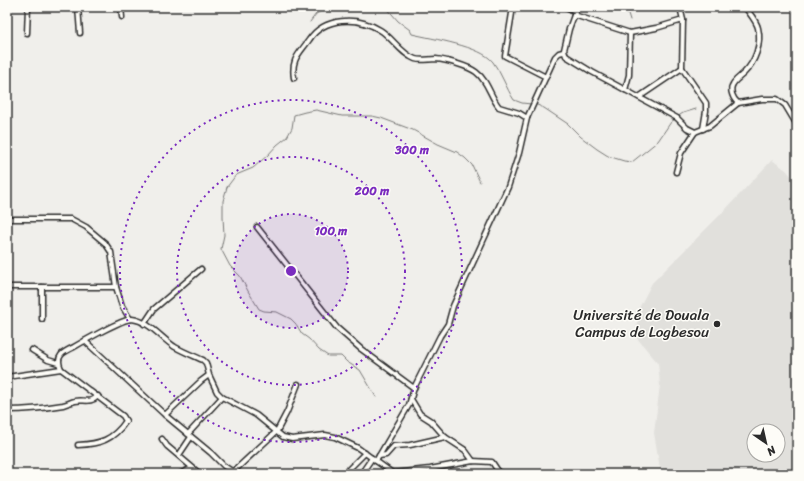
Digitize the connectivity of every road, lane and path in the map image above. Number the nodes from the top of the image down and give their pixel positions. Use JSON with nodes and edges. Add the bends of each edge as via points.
{"nodes":[{"id":1,"x":28,"y":7,"type":"edge"},
{"id":2,"x":78,"y":7,"type":"edge"},
{"id":3,"x":121,"y":7,"type":"edge"},
{"id":4,"x":513,"y":7,"type":"edge"},
{"id":5,"x":566,"y":7,"type":"edge"},
{"id":6,"x":680,"y":7,"type":"edge"},
{"id":7,"x":745,"y":7,"type":"edge"},
{"id":8,"x":575,"y":11,"type":"edge"},
{"id":9,"x":122,"y":17,"type":"dead end"},
{"id":10,"x":684,"y":20,"type":"junction"},
{"id":11,"x":26,"y":33,"type":"dead end"},
{"id":12,"x":80,"y":33,"type":"dead end"},
{"id":13,"x":630,"y":33,"type":"junction"},
{"id":14,"x":563,"y":52,"type":"junction"},
{"id":15,"x":682,"y":68,"type":"junction"},
{"id":16,"x":546,"y":77,"type":"junction"},
{"id":17,"x":294,"y":78,"type":"dead end"},
{"id":18,"x":625,"y":90,"type":"junction"},
{"id":19,"x":639,"y":97,"type":"junction"},
{"id":20,"x":738,"y":103,"type":"junction"},
{"id":21,"x":527,"y":118,"type":"junction"},
{"id":22,"x":797,"y":125,"type":"edge"},
{"id":23,"x":703,"y":129,"type":"junction"},
{"id":24,"x":695,"y":132,"type":"junction"},
{"id":25,"x":676,"y":172,"type":"dead end"},
{"id":26,"x":7,"y":219,"type":"edge"},
{"id":27,"x":257,"y":226,"type":"dead end"},
{"id":28,"x":201,"y":269,"type":"dead end"},
{"id":29,"x":7,"y":287,"type":"edge"},
{"id":30,"x":42,"y":287,"type":"junction"},
{"id":31,"x":116,"y":287,"type":"junction"},
{"id":32,"x":42,"y":319,"type":"dead end"},
{"id":33,"x":130,"y":319,"type":"junction"},
{"id":34,"x":144,"y":324,"type":"junction"},
{"id":35,"x":85,"y":341,"type":"junction"},
{"id":36,"x":32,"y":350,"type":"dead end"},
{"id":37,"x":58,"y":363,"type":"junction"},
{"id":38,"x":61,"y":369,"type":"junction"},
{"id":39,"x":209,"y":375,"type":"junction"},
{"id":40,"x":7,"y":378,"type":"edge"},
{"id":41,"x":298,"y":384,"type":"dead end"},
{"id":42,"x":414,"y":388,"type":"junction"},
{"id":43,"x":98,"y":396,"type":"junction"},
{"id":44,"x":222,"y":397,"type":"junction"},
{"id":45,"x":411,"y":399,"type":"junction"},
{"id":46,"x":7,"y":410,"type":"edge"},
{"id":47,"x":166,"y":414,"type":"junction"},
{"id":48,"x":277,"y":431,"type":"junction"},
{"id":49,"x":190,"y":435,"type":"junction"},
{"id":50,"x":446,"y":436,"type":"junction"},
{"id":51,"x":162,"y":440,"type":"dead end"},
{"id":52,"x":78,"y":444,"type":"dead end"},
{"id":53,"x":365,"y":453,"type":"junction"},
{"id":54,"x":179,"y":455,"type":"junction"},
{"id":55,"x":379,"y":456,"type":"junction"},
{"id":56,"x":374,"y":459,"type":"junction"},
{"id":57,"x":473,"y":461,"type":"junction"},
{"id":58,"x":192,"y":468,"type":"junction"},
{"id":59,"x":180,"y":474,"type":"edge"},
{"id":60,"x":200,"y":474,"type":"edge"},
{"id":61,"x":344,"y":474,"type":"edge"},
{"id":62,"x":361,"y":474,"type":"edge"},
{"id":63,"x":394,"y":474,"type":"edge"},
{"id":64,"x":500,"y":474,"type":"edge"}],
"edges":[{"from":1,"to":11,"type":"street"},
{"from":2,"to":12,"type":"street"},
{"from":3,"to":9,"type":"street"},
{"from":4,"to":16,"type":"street","via":[[505,56]]},
{"from":5,"to":8,"type":"street"},
{"from":6,"to":10,"type":"street"},
{"from":7,"to":20,"type":"street","via":[[756,22],[759,44],[755,58],[732,85],[731,90]]},
{"from":8,"to":13,"type":"street"},
{"from":8,"to":14,"type":"street"},
{"from":10,"to":13,"type":"street"},
{"from":10,"to":15,"type":"street"},
{"from":13,"to":18,"type":"street","via":[[629,75]]},
{"from":14,"to":16,"type":"street","via":[[555,57]]},
{"from":14,"to":18,"type":"street","via":[[575,63]]},
{"from":15,"to":19,"type":"street"},
{"from":15,"to":23,"type":"street","via":[[706,103]]},
{"from":16,"to":21,"type":"street"},
{"from":17,"to":21,"type":"street","via":[[294,60],[319,28],[340,20],[357,22],[380,29],[413,58],[438,59],[471,69],[478,73],[488,86],[499,107]]},
{"from":18,"to":19,"type":"street"},
{"from":19,"to":24,"type":"street","via":[[677,118]]},
{"from":20,"to":22,"type":"street","via":[[756,99],[777,99],[785,105]]},
{"from":20,"to":23,"type":"street"},
{"from":21,"to":42,"type":"street","via":[[508,187],[453,306],[448,324]]},
{"from":23,"to":24,"type":"street"},
{"from":24,"to":25,"type":"street","via":[[681,153]]},
{"from":26,"to":31,"type":"street","via":[[71,219],[86,227],[105,243],[111,252]]},
{"from":27,"to":42,"type":"street","via":[[337,328]]},
{"from":28,"to":34,"type":"street","via":[[154,309]]},
{"from":29,"to":30,"type":"street"},
{"from":30,"to":31,"type":"street"},
{"from":30,"to":32,"type":"street"},
{"from":31,"to":33,"type":"street","via":[[122,306]]},
{"from":33,"to":34,"type":"street"},
{"from":33,"to":35,"type":"street"},
{"from":34,"to":39,"type":"street","via":[[176,348],[203,360],[208,367]]},
{"from":35,"to":37,"type":"street","via":[[65,352],[59,357]]},
{"from":35,"to":47,"type":"street"},
{"from":36,"to":37,"type":"street"},
{"from":37,"to":38,"type":"street"},
{"from":38,"to":40,"type":"street"},
{"from":38,"to":43,"type":"street"},
{"from":39,"to":44,"type":"street"},
{"from":39,"to":47,"type":"street"},
{"from":41,"to":48,"type":"street"},
{"from":42,"to":45,"type":"street"},
{"from":43,"to":46,"type":"street","via":[[87,402],[76,400],[22,410]]},
{"from":43,"to":52,"type":"street","via":[[126,421],[107,440]]},
{"from":44,"to":48,"type":"street","via":[[256,415]]},
{"from":44,"to":49,"type":"street"},
{"from":45,"to":50,"type":"street","via":[[418,412]]},
{"from":45,"to":55,"type":"street"},
{"from":47,"to":49,"type":"street"},
{"from":48,"to":49,"type":"street","via":[[234,471],[224,466]]},
{"from":48,"to":53,"type":"street","via":[[288,439],[330,436]]},
{"from":49,"to":54,"type":"street"},
{"from":50,"to":55,"type":"street","via":[[410,445],[394,446],[386,455]]},
{"from":50,"to":57,"type":"street","via":[[467,452]]},
{"from":51,"to":54,"type":"street"},
{"from":53,"to":56,"type":"street"},
{"from":53,"to":61,"type":"street"},
{"from":54,"to":58,"type":"street"},
{"from":55,"to":56,"type":"street"},
{"from":56,"to":62,"type":"street"},
{"from":56,"to":63,"type":"street"},
{"from":57,"to":63,"type":"street"},
{"from":57,"to":64,"type":"street","via":[[492,462]]},
{"from":58,"to":59,"type":"street"},
{"from":58,"to":60,"type":"street"}]}
